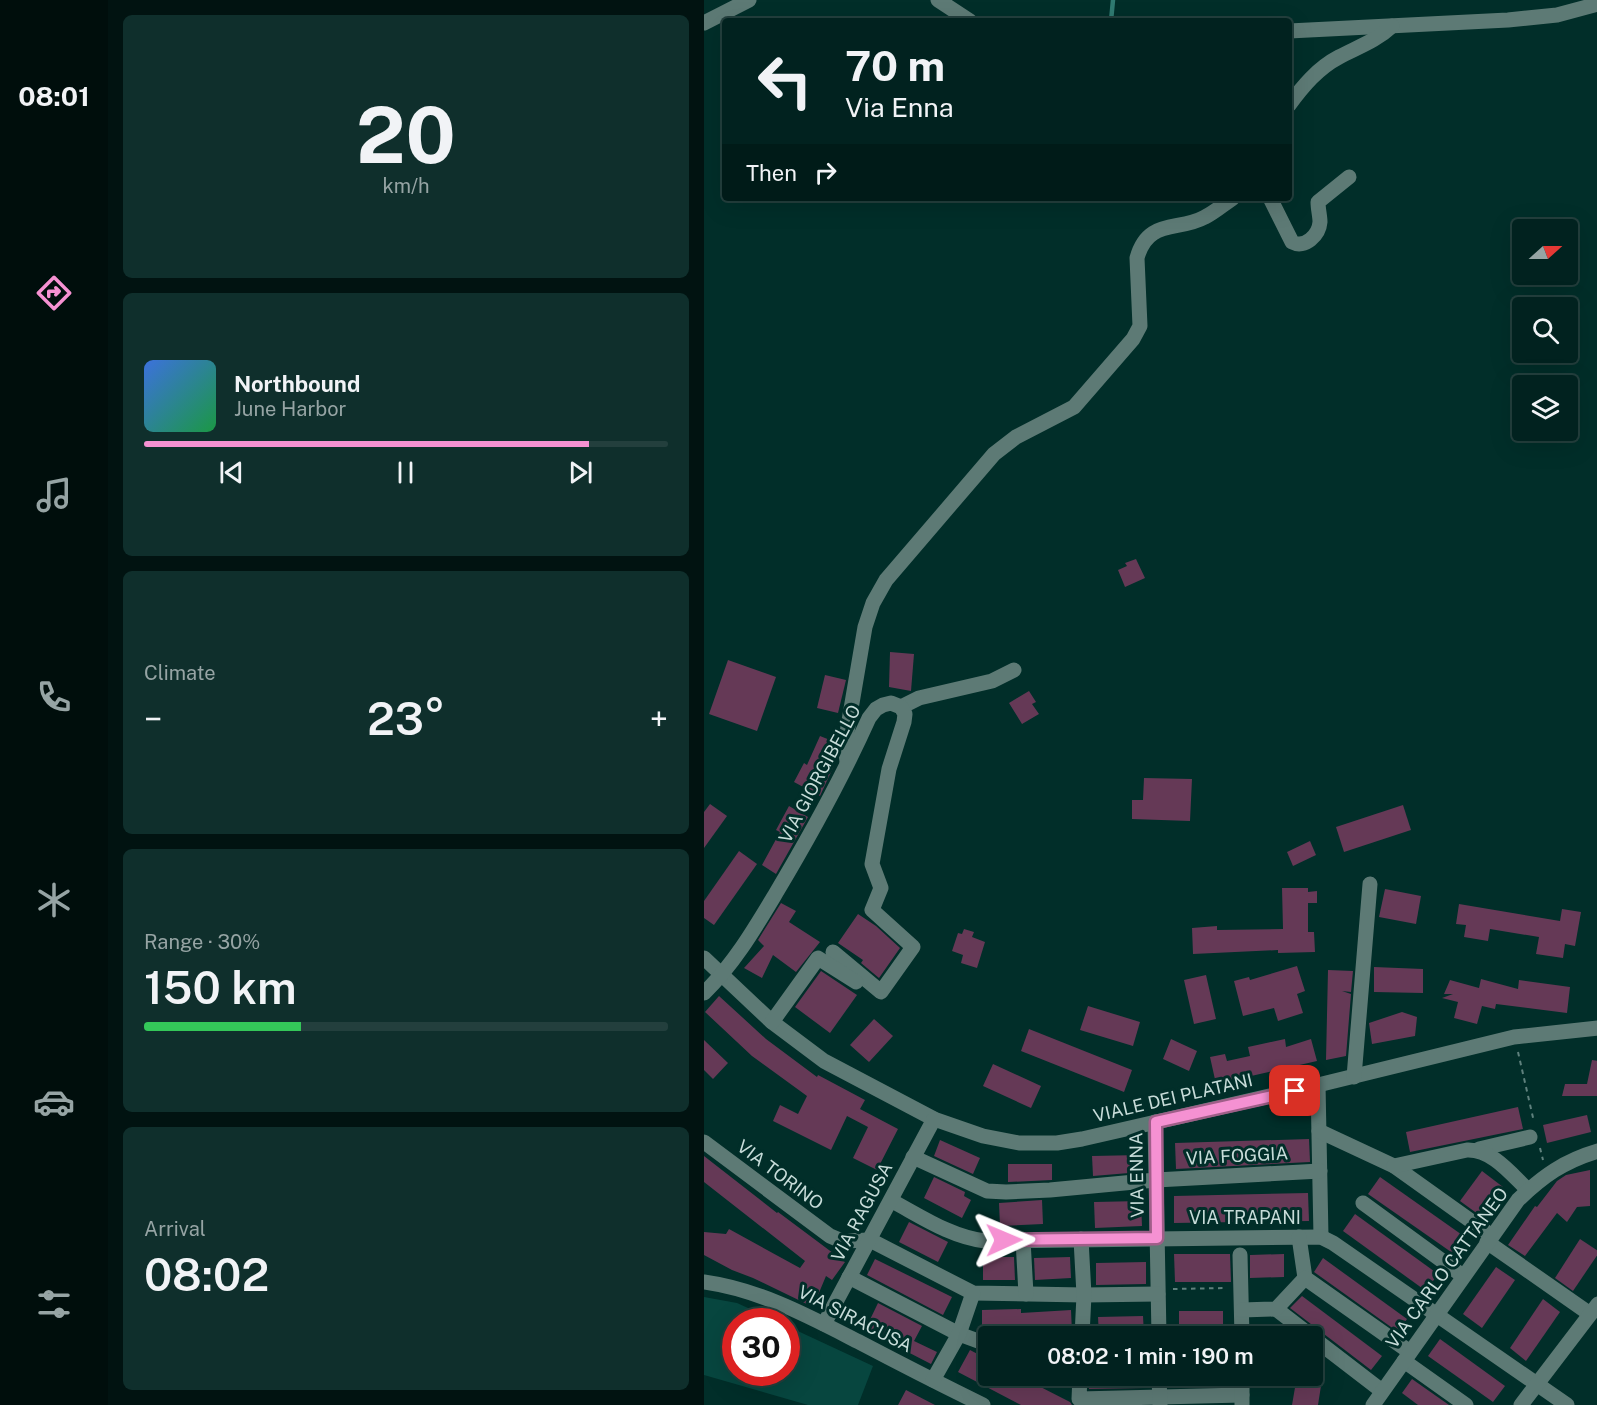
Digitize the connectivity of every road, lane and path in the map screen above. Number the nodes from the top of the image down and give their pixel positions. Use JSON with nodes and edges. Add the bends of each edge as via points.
{"nodes":[{"id":1,"x":749,"y":0,"type":"edge"},
{"id":2,"x":938,"y":0,"type":"edge"},
{"id":3,"x":1598,"y":4,"type":"edge"},
{"id":4,"x":966,"y":18,"type":"edge"},
{"id":5,"x":704,"y":23,"type":"edge"},
{"id":6,"x":1392,"y":26,"type":"junction"},
{"id":7,"x":1292,"y":31,"type":"edge"},
{"id":8,"x":1292,"y":101,"type":"edge"},
{"id":9,"x":1349,"y":177,"type":"dead end"},
{"id":10,"x":1229,"y":201,"type":"edge"},
{"id":11,"x":1272,"y":201,"type":"edge"},
{"id":12,"x":1014,"y":670,"type":"dead end"},
{"id":13,"x":901,"y":707,"type":"junction"},
{"id":14,"x":847,"y":762,"type":"junction"},
{"id":15,"x":1370,"y":884,"type":"dead end"},
{"id":16,"x":833,"y":952,"type":"dead end"},
{"id":17,"x":704,"y":958,"type":"edge"},
{"id":18,"x":722,"y":976,"type":"junction"},
{"id":19,"x":881,"y":992,"type":"junction"},
{"id":20,"x":704,"y":993,"type":"edge"},
{"id":21,"x":772,"y":1022,"type":"junction"},
{"id":22,"x":1598,"y":1028,"type":"edge"},
{"id":23,"x":1514,"y":1037,"type":"junction"},
{"id":24,"x":1354,"y":1077,"type":"junction"},
{"id":25,"x":1318,"y":1085,"type":"junction"},
{"id":26,"x":934,"y":1119,"type":"junction"},
{"id":27,"x":1156,"y":1122,"type":"junction"},
{"id":28,"x":1319,"y":1131,"type":"junction"},
{"id":29,"x":1535,"y":1136,"type":"junction"},
{"id":30,"x":704,"y":1142,"type":"edge"},
{"id":31,"x":1479,"y":1149,"type":"junction"},
{"id":32,"x":1598,"y":1151,"type":"edge"},
{"id":33,"x":913,"y":1157,"type":"junction"},
{"id":34,"x":1394,"y":1166,"type":"junction"},
{"id":35,"x":1320,"y":1170,"type":"junction"},
{"id":36,"x":1549,"y":1174,"type":"junction"},
{"id":37,"x":1156,"y":1180,"type":"junction"},
{"id":38,"x":1528,"y":1190,"type":"junction"},
{"id":39,"x":892,"y":1200,"type":"junction"},
{"id":40,"x":1363,"y":1203,"type":"dead end"},
{"id":41,"x":1299,"y":1237,"type":"junction"},
{"id":42,"x":1321,"y":1237,"type":"junction"},
{"id":43,"x":1157,"y":1238,"type":"junction"},
{"id":44,"x":1081,"y":1239,"type":"junction"},
{"id":45,"x":1490,"y":1239,"type":"junction"},
{"id":46,"x":870,"y":1240,"type":"junction"},
{"id":47,"x":1022,"y":1240,"type":"junction"},
{"id":48,"x":1240,"y":1255,"type":"dead end"},
{"id":49,"x":1463,"y":1276,"type":"junction"},
{"id":50,"x":849,"y":1277,"type":"junction"},
{"id":51,"x":1304,"y":1278,"type":"junction"},
{"id":52,"x":704,"y":1282,"type":"edge"},
{"id":53,"x":1241,"y":1288,"type":"junction"},
{"id":54,"x":1165,"y":1292,"type":"junction"},
{"id":55,"x":973,"y":1293,"type":"junction"},
{"id":56,"x":1026,"y":1294,"type":"junction"},
{"id":57,"x":1084,"y":1295,"type":"junction"},
{"id":58,"x":1276,"y":1309,"type":"junction"},
{"id":59,"x":1594,"y":1309,"type":"edge"},
{"id":60,"x":1242,"y":1310,"type":"junction"},
{"id":61,"x":1436,"y":1315,"type":"junction"},
{"id":62,"x":824,"y":1324,"type":"junction"},
{"id":63,"x":1082,"y":1326,"type":"edge"},
{"id":64,"x":1160,"y":1326,"type":"edge"},
{"id":65,"x":1242,"y":1326,"type":"edge"},
{"id":66,"x":1298,"y":1326,"type":"edge"},
{"id":67,"x":959,"y":1334,"type":"junction"},
{"id":68,"x":978,"y":1341,"type":"edge"},
{"id":69,"x":1323,"y":1347,"type":"edge"},
{"id":70,"x":1407,"y":1357,"type":"junction"},
{"id":71,"x":933,"y":1380,"type":"junction"},
{"id":72,"x":1536,"y":1384,"type":"junction"},
{"id":73,"x":1080,"y":1386,"type":"edge"},
{"id":74,"x":1159,"y":1386,"type":"edge"},
{"id":75,"x":1242,"y":1400,"type":"edge"},
{"id":76,"x":1380,"y":1400,"type":"edge"},
{"id":77,"x":1160,"y":1401,"type":"edge"},
{"id":78,"x":983,"y":1405,"type":"edge"},
{"id":79,"x":1466,"y":1405,"type":"edge"},
{"id":80,"x":1521,"y":1405,"type":"edge"},
{"id":81,"x":1567,"y":1405,"type":"edge"}],
"edges":[{"from":1,"to":5,"type":"street"},
{"from":2,"to":4,"type":"street"},
{"from":3,"to":6,"type":"street","via":[[1557,15]]},
{"from":6,"to":7,"type":"street"},
{"from":6,"to":8,"type":"street","via":[[1380,37],[1320,69]]},
{"from":9,"to":11,"type":"street","via":[[1318,202],[1320,224],[1304,244],[1292,242]]},
{"from":10,"to":14,"type":"street","via":[[1205,218],[1159,229],[1147,238],[1137,258],[1140,326],[1133,339],[1074,407],[1016,437],[994,454],[886,580],[865,627],[845,744]]},
{"from":12,"to":13,"type":"street","name":"VIA GIORGIBELLO","via":[[992,681],[919,698]]},
{"from":13,"to":14,"type":"street","name":"VIA GIORGIBELLO","via":[[891,703],[876,709]]},
{"from":13,"to":19,"type":"street","via":[[904,722],[889,769],[872,864],[881,888],[872,910],[913,948]]},
{"from":14,"to":18,"type":"street","name":"VIA GIORGIBELLO","via":[[804,846]]},
{"from":15,"to":24,"type":"street"},
{"from":16,"to":19,"type":"street"},
{"from":17,"to":18,"type":"street","name":"VIALE DEI PLATANI"},
{"from":18,"to":20,"type":"street","name":"VIA GIORGIBELLO"},
{"from":18,"to":21,"type":"street","name":"VIALE DEI PLATANI"},
{"from":19,"to":21,"type":"street","via":[[871,991],[818,958]]},
{"from":21,"to":26,"type":"street","name":"VIALE DEI PLATANI","via":[[824,1060]]},
{"from":22,"to":23,"type":"street","name":"VIALE DEI PLATANI"},
{"from":23,"to":24,"type":"street","name":"VIALE DEI PLATANI"},
{"from":23,"to":29,"type":"path"},
{"from":24,"to":25,"type":"street","name":"VIALE DEI PLATANI"},
{"from":25,"to":27,"type":"street","name":"VIALE DEI PLATANI"},
{"from":25,"to":28,"type":"street"},
{"from":26,"to":27,"type":"street","name":"VIALE DEI PLATANI","via":[[983,1136],[1028,1143],[1082,1139]]},
{"from":26,"to":33,"type":"street","name":"VIA RAGUSA"},
{"from":27,"to":37,"type":"street","name":"VIA ENNA"},
{"from":28,"to":34,"type":"street"},
{"from":28,"to":35,"type":"street"},
{"from":29,"to":31,"type":"street"},
{"from":29,"to":36,"type":"path"},
{"from":30,"to":46,"type":"street","name":"VIA TORINO","via":[[830,1236],[842,1241]]},
{"from":31,"to":34,"type":"street"},
{"from":31,"to":38,"type":"street"},
{"from":32,"to":36,"type":"street","name":"VIA CARLO CATTANEO","via":[[1575,1158]]},
{"from":33,"to":37,"type":"street","name":"VIA FOGGIA","via":[[987,1191],[1050,1190]]},
{"from":33,"to":39,"type":"street","name":"VIA RAGUSA"},
{"from":34,"to":45,"type":"street"},
{"from":35,"to":37,"type":"street","name":"VIA FOGGIA"},
{"from":35,"to":42,"type":"street"},
{"from":36,"to":38,"type":"street","name":"VIA CARLO CATTANEO"},
{"from":37,"to":43,"type":"street","name":"VIA ENNA"},
{"from":38,"to":45,"type":"street","name":"VIA CARLO CATTANEO"},
{"from":39,"to":46,"type":"street","name":"VIA RAGUSA"},
{"from":39,"to":47,"type":"street","name":"VIA TRAPANI","via":[[970,1239]]},
{"from":40,"to":49,"type":"street"},
{"from":41,"to":42,"type":"street","name":"VIA TRAPANI"},
{"from":41,"to":43,"type":"street","name":"VIA TRAPANI"},
{"from":41,"to":51,"type":"street"},
{"from":42,"to":61,"type":"street"},
{"from":43,"to":44,"type":"street","name":"VIA TRAPANI"},
{"from":43,"to":54,"type":"street","name":"VIA ENNA"},
{"from":44,"to":47,"type":"street","name":"VIA TRAPANI"},
{"from":44,"to":57,"type":"street"},
{"from":45,"to":49,"type":"street","name":"VIA CARLO CATTANEO"},
{"from":45,"to":59,"type":"street"},
{"from":46,"to":50,"type":"street","name":"VIA RAGUSA"},
{"from":46,"to":55,"type":"street"},
{"from":47,"to":56,"type":"street"},
{"from":48,"to":53,"type":"street"},
{"from":49,"to":61,"type":"street","name":"VIA CARLO CATTANEO"},
{"from":50,"to":62,"type":"street","name":"VIA RAGUSA"},
{"from":50,"to":67,"type":"street"},
{"from":51,"to":58,"type":"street"},
{"from":51,"to":70,"type":"street"},
{"from":52,"to":62,"type":"street","name":"VIA SIRACUSA","via":[[765,1296]]},
{"from":53,"to":54,"type":"path"},
{"from":53,"to":60,"type":"street"},
{"from":54,"to":57,"type":"street"},
{"from":54,"to":64,"type":"street","name":"VIA ENNA"},
{"from":55,"to":56,"type":"street"},
{"from":55,"to":67,"type":"street"},
{"from":56,"to":57,"type":"street"},
{"from":57,"to":63,"type":"street"},
{"from":58,"to":60,"type":"street"},
{"from":58,"to":66,"type":"street"},
{"from":59,"to":72,"type":"street"},
{"from":60,"to":65,"type":"street"},
{"from":61,"to":70,"type":"street","name":"VIA CARLO CATTANEO"},
{"from":61,"to":72,"type":"street"},
{"from":62,"to":71,"type":"street","name":"VIA SIRACUSA"},
{"from":67,"to":68,"type":"street"},
{"from":67,"to":71,"type":"street"},
{"from":69,"to":76,"type":"street"},
{"from":70,"to":76,"type":"street","name":"VIA CARLO CATTANEO"},
{"from":70,"to":79,"type":"street"},
{"from":71,"to":78,"type":"street","name":"VIA SIRACUSA"},
{"from":72,"to":80,"type":"street"},
{"from":72,"to":81,"type":"street"},
{"from":73,"to":77,"type":"street","via":[[1079,1399]]},
{"from":74,"to":77,"type":"street"},
{"from":75,"to":77,"type":"street"}]}
